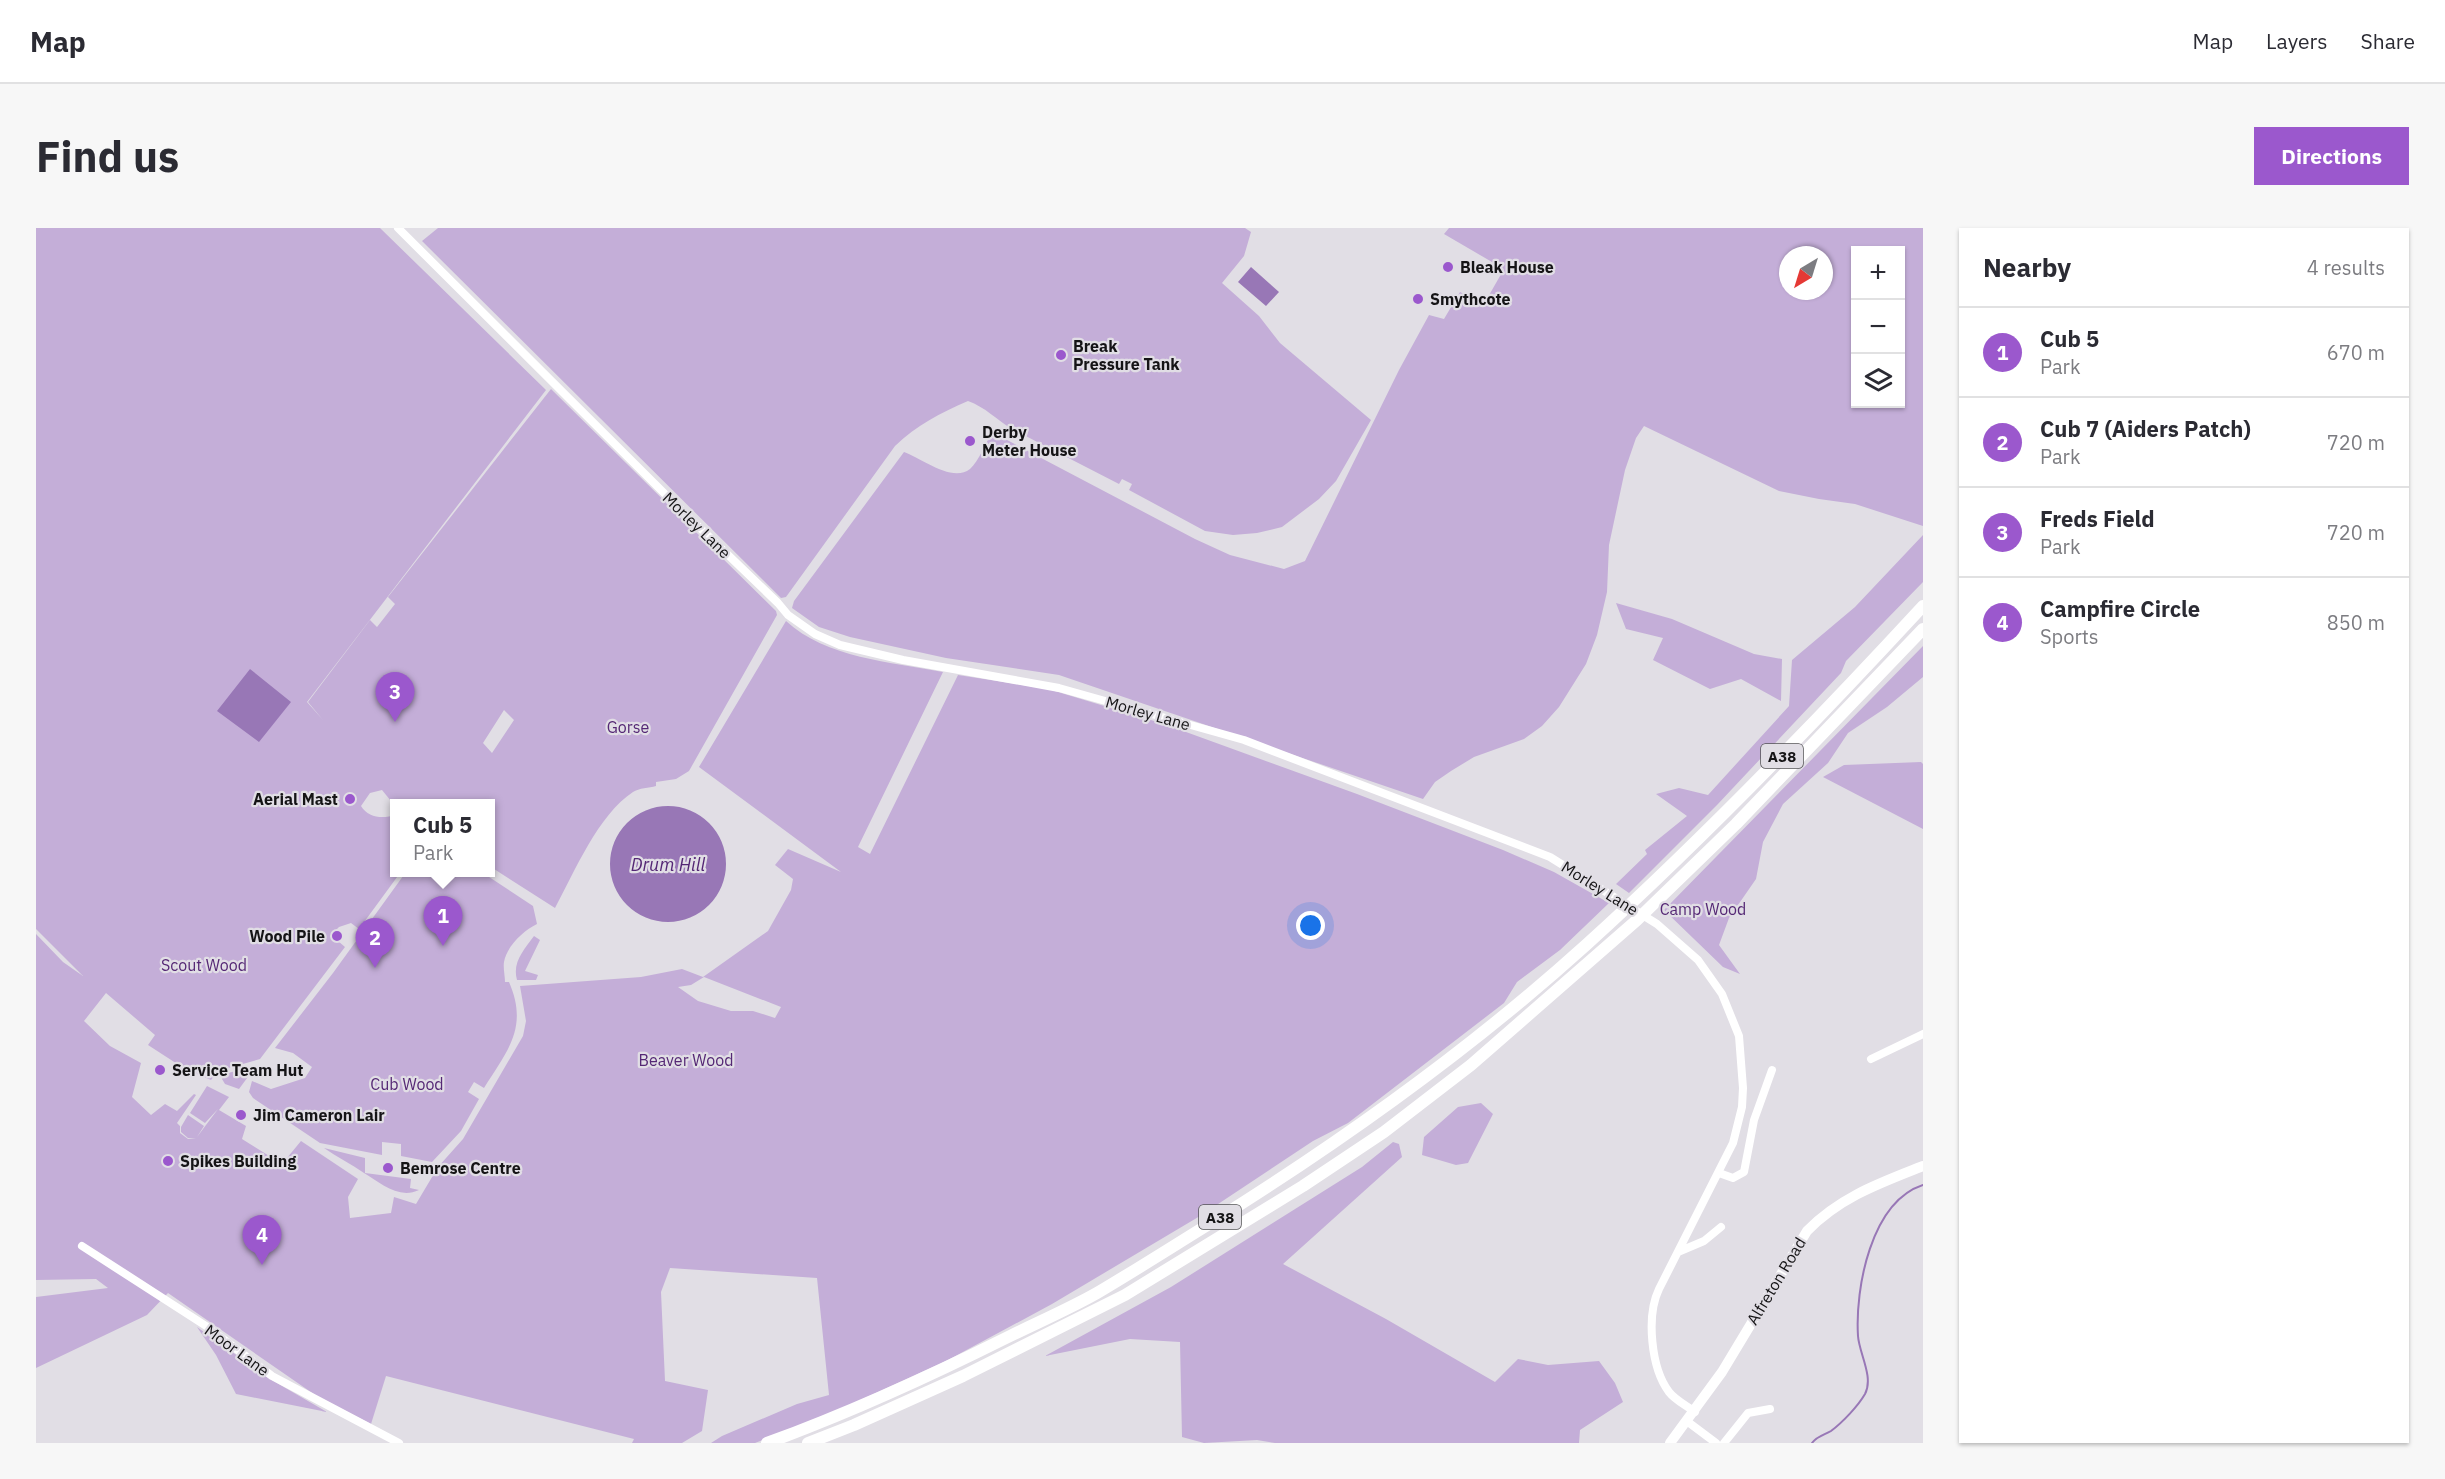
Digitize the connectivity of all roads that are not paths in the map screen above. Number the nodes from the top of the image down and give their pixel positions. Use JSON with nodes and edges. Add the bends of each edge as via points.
{"nodes":[{"id":1,"x":398,"y":228,"type":"edge"},
{"id":2,"x":1923,"y":606,"type":"edge"},
{"id":3,"x":1923,"y":629,"type":"edge"},
{"id":4,"x":1923,"y":1034,"type":"edge"},
{"id":5,"x":1871,"y":1059,"type":"dead end"},
{"id":6,"x":1772,"y":1070,"type":"dead end"},
{"id":7,"x":1923,"y":1166,"type":"edge"},
{"id":8,"x":1719,"y":1173,"type":"junction"},
{"id":9,"x":1721,"y":1227,"type":"dead end"},
{"id":10,"x":82,"y":1246,"type":"dead end"},
{"id":11,"x":1678,"y":1252,"type":"junction"},
{"id":12,"x":1770,"y":1409,"type":"dead end"},
{"id":13,"x":1695,"y":1412,"type":"junction"},
{"id":14,"x":1688,"y":1422,"type":"junction"},
{"id":15,"x":399,"y":1443,"type":"edge"},
{"id":16,"x":767,"y":1443,"type":"edge"},
{"id":17,"x":808,"y":1443,"type":"edge"},
{"id":18,"x":1670,"y":1443,"type":"edge"},
{"id":19,"x":1716,"y":1443,"type":"edge"},
{"id":20,"x":1724,"y":1443,"type":"edge"}],
"edges":[{"from":1,"to":8,"type":"street","name":"Morley Lane","via":[[782,610],[815,634],[840,645],[903,660],[1059,688],[1244,740],[1550,857],[1657,924],[1708,972],[1728,1005],[1739,1036],[1742,1107],[1733,1143]]},
{"from":2,"to":16,"type":"highway","number":"A38","via":[[1731,808],[1584,947],[1368,1120],[1295,1171],[1094,1294],[960,1361]]},
{"from":3,"to":17,"type":"highway","number":"A38","via":[[1736,824],[1637,920],[1471,1065],[1384,1132],[1125,1295],[952,1381]]},
{"from":4,"to":5,"type":"street"},
{"from":6,"to":8,"type":"street","via":[[1754,1120],[1744,1172],[1733,1178]]},
{"from":7,"to":13,"type":"main road","name":"Alfreton Road","via":[[1850,1196],[1807,1231]]},
{"from":8,"to":11,"type":"street","name":"Morley Lane"},
{"from":9,"to":11,"type":"street","via":[[1704,1241]]},
{"from":10,"to":15,"type":"street","name":"Moor Lane","via":[[206,1326],[273,1376]]},
{"from":11,"to":13,"type":"street","name":"Morley Lane","via":[[1655,1298],[1651,1327],[1662,1380],[1670,1394]]},
{"from":12,"to":20,"type":"street","via":[[1748,1413]]},
{"from":13,"to":14,"type":"main road","name":"Alfreton Road"},
{"from":14,"to":18,"type":"main road","name":"Alfreton Road"},
{"from":14,"to":19,"type":"street"}]}
